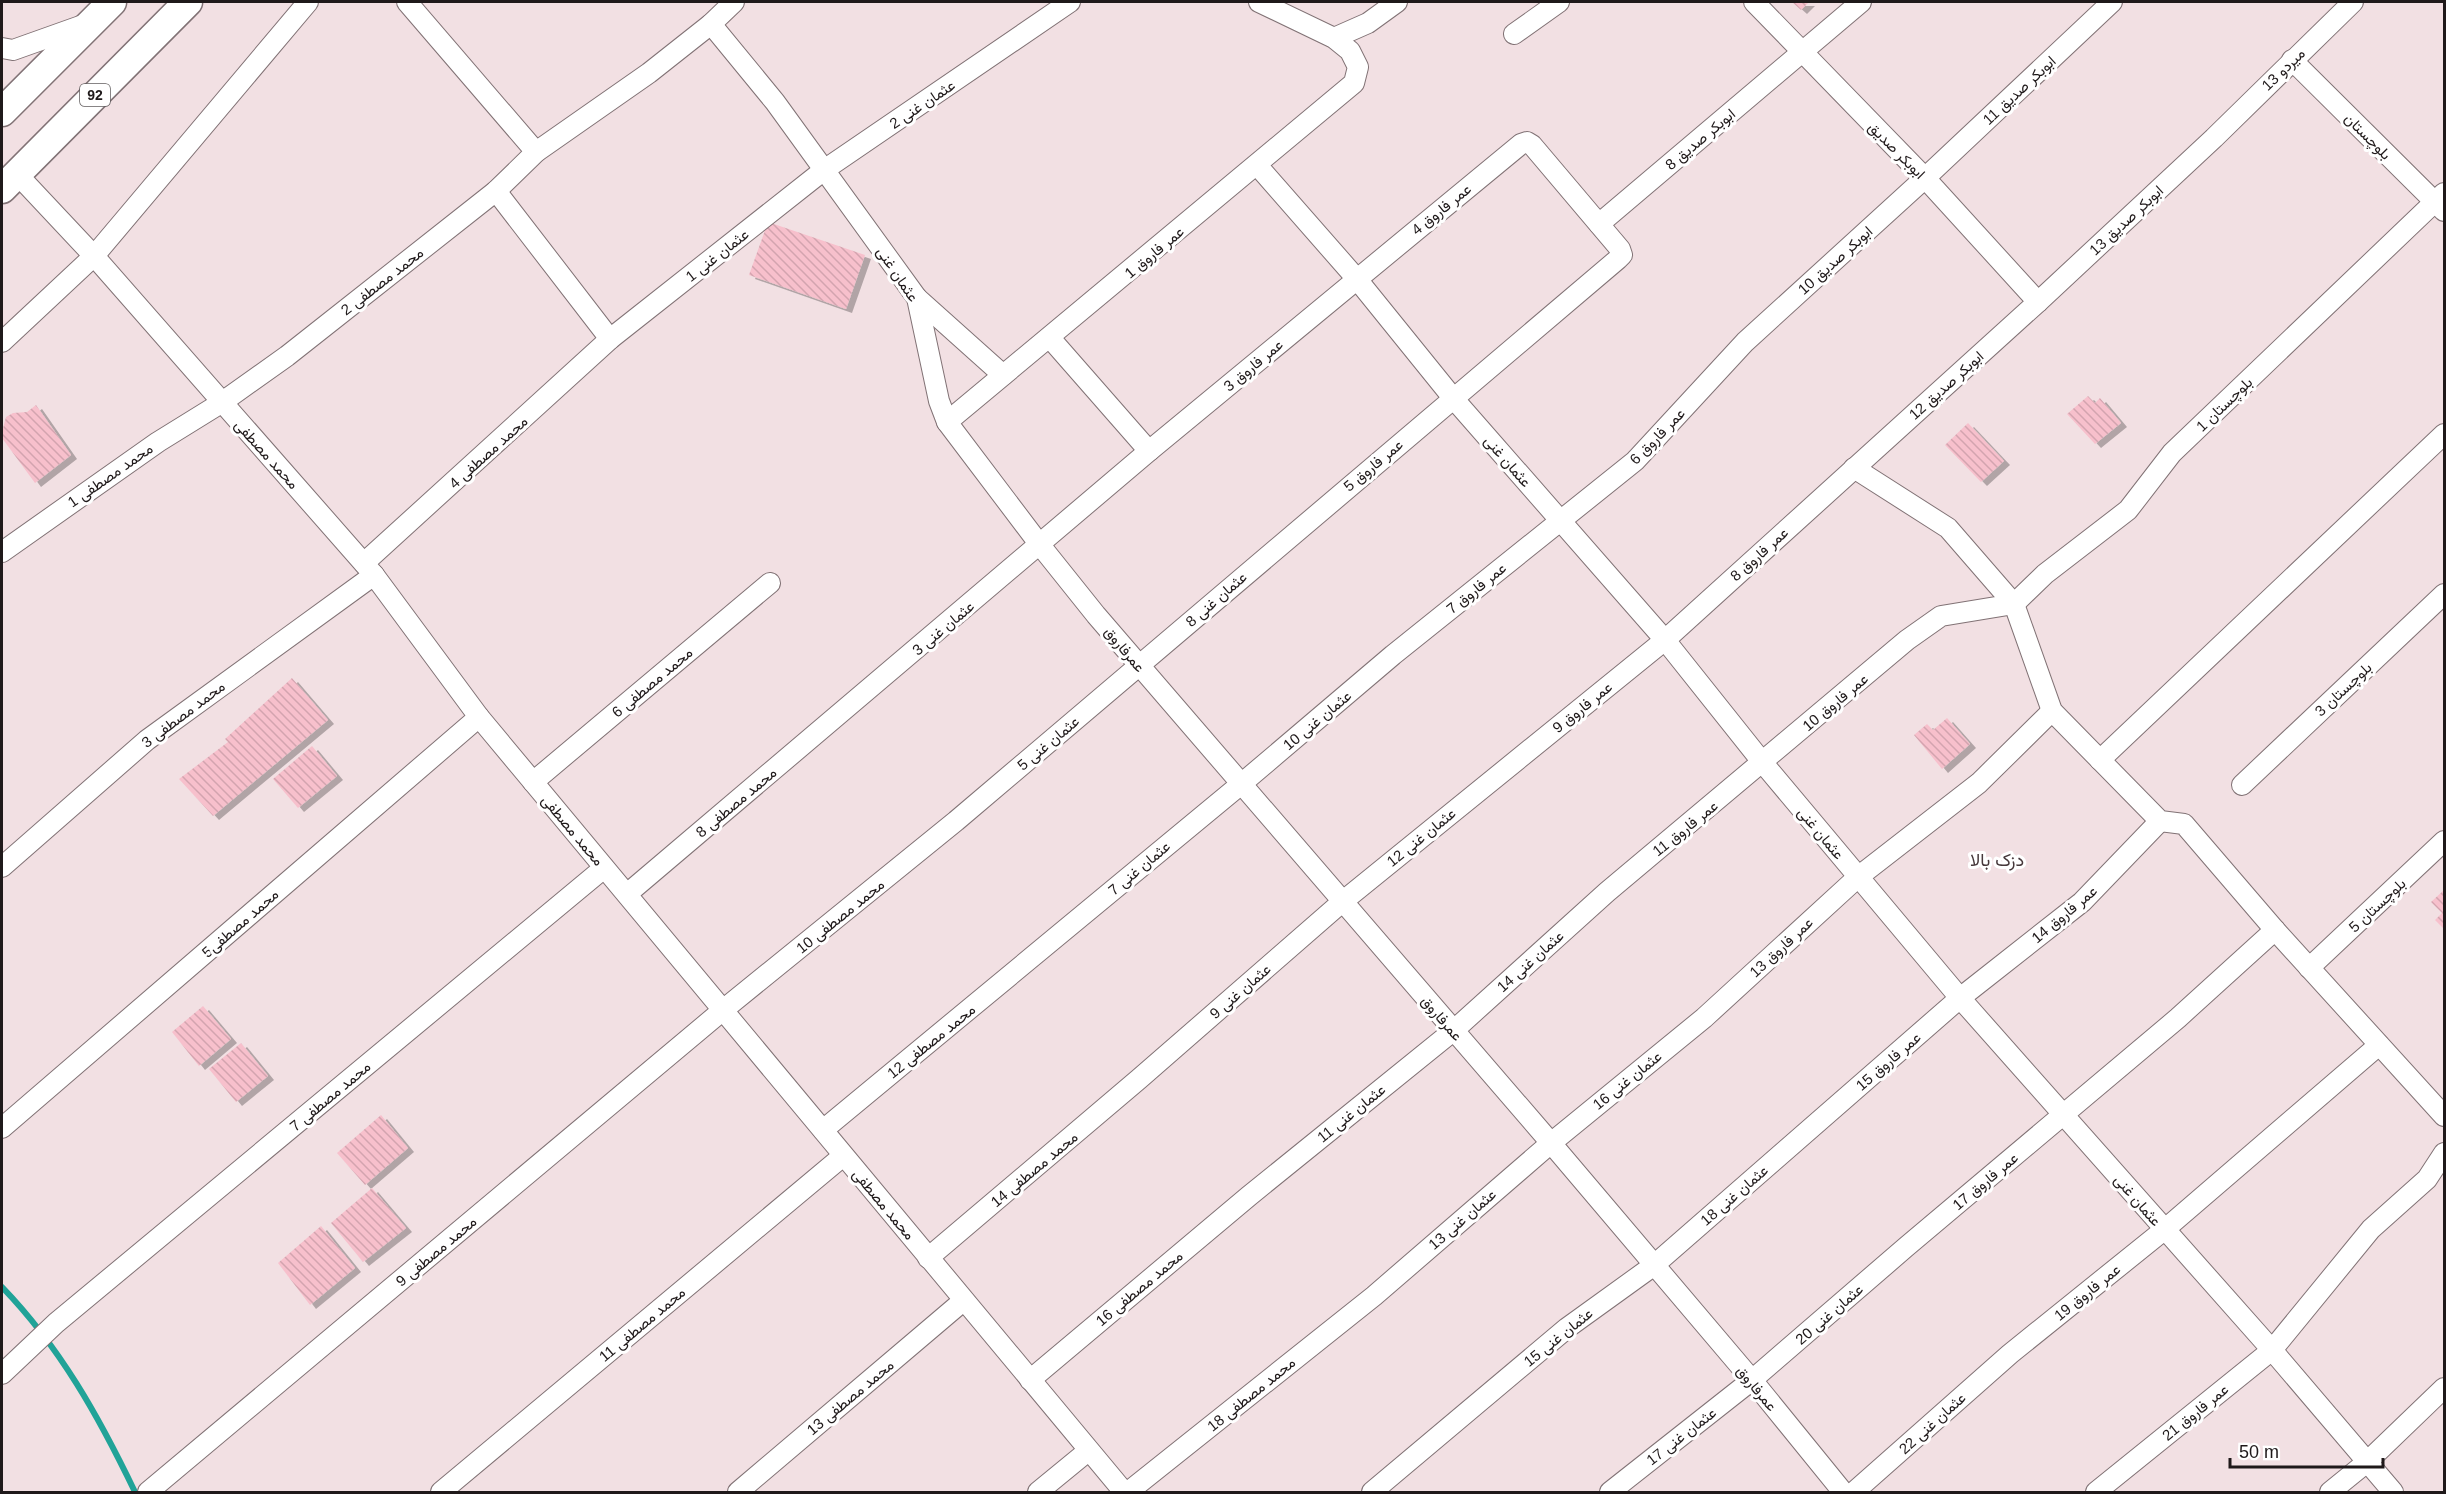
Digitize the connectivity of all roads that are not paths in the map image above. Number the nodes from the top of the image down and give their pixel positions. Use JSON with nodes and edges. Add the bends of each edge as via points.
{"nodes":[{"id":1,"x":112,"y":2,"type":"edge"},
{"id":2,"x":188,"y":2,"type":"edge"},
{"id":3,"x":308,"y":2,"type":"edge"},
{"id":4,"x":407,"y":2,"type":"edge"},
{"id":5,"x":734,"y":2,"type":"edge"},
{"id":6,"x":1070,"y":2,"type":"edge"},
{"id":7,"x":1259,"y":2,"type":"edge"},
{"id":8,"x":1397,"y":2,"type":"edge"},
{"id":9,"x":1559,"y":2,"type":"edge"},
{"id":10,"x":1754,"y":2,"type":"edge"},
{"id":11,"x":1862,"y":2,"type":"edge"},
{"id":12,"x":2112,"y":2,"type":"edge"},
{"id":13,"x":2353,"y":2,"type":"edge"},
{"id":14,"x":91,"y":22,"type":"junction"},
{"id":15,"x":711,"y":24,"type":"junction"},
{"id":16,"x":1514,"y":34,"type":"dead end"},
{"id":17,"x":1334,"y":38,"type":"junction"},
{"id":18,"x":2,"y":48,"type":"edge"},
{"id":19,"x":1802,"y":54,"type":"junction"},
{"id":20,"x":2292,"y":60,"type":"junction"},
{"id":21,"x":2,"y":112,"type":"edge"},
{"id":22,"x":2214,"y":138,"type":"joint"},
{"id":23,"x":536,"y":152,"type":"junction"},
{"id":24,"x":1257,"y":165,"type":"junction"},
{"id":25,"x":824,"y":170,"type":"junction"},
{"id":26,"x":1925,"y":178,"type":"junction"},
{"id":27,"x":9,"y":182,"type":"edge"},
{"id":28,"x":496,"y":190,"type":"junction"},
{"id":29,"x":2441,"y":202,"type":"edge"},
{"id":30,"x":1599,"y":224,"type":"junction"},
{"id":31,"x":94,"y":256,"type":"junction"},
{"id":32,"x":1356,"y":278,"type":"junction"},
{"id":33,"x":917,"y":298,"type":"junction"},
{"id":34,"x":2038,"y":302,"type":"junction"},
{"id":35,"x":1050,"y":338,"type":"junction"},
{"id":36,"x":610,"y":339,"type":"junction"},
{"id":37,"x":2,"y":342,"type":"edge"},
{"id":38,"x":1745,"y":342,"type":"joint"},
{"id":39,"x":1003,"y":375,"type":"junction"},
{"id":40,"x":1453,"y":398,"type":"junction"},
{"id":41,"x":221,"y":403,"type":"junction"},
{"id":42,"x":947,"y":422,"type":"junction"},
{"id":43,"x":2445,"y":434,"type":"edge"},
{"id":44,"x":1149,"y":451,"type":"junction"},
{"id":45,"x":1854,"y":468,"type":"junction"},
{"id":46,"x":1560,"y":520,"type":"junction"},
{"id":47,"x":1293,"y":533,"type":"joint"},
{"id":48,"x":1040,"y":545,"type":"junction"},
{"id":49,"x":2,"y":552,"type":"edge"},
{"id":50,"x":369,"y":569,"type":"junction"},
{"id":51,"x":770,"y":583,"type":"dead end"},
{"id":52,"x":2445,"y":594,"type":"edge"},
{"id":53,"x":2014,"y":604,"type":"junction"},
{"id":54,"x":1665,"y":640,"type":"junction"},
{"id":55,"x":1393,"y":655,"type":"joint"},
{"id":56,"x":1139,"y":666,"type":"junction"},
{"id":57,"x":846,"y":710,"type":"joint"},
{"id":58,"x":2052,"y":711,"type":"junction"},
{"id":59,"x":479,"y":717,"type":"junction"},
{"id":60,"x":2100,"y":760,"type":"junction"},
{"id":61,"x":1763,"y":764,"type":"junction"},
{"id":62,"x":1500,"y":773,"type":"joint"},
{"id":63,"x":533,"y":782,"type":"junction"},
{"id":64,"x":1240,"y":785,"type":"junction"},
{"id":65,"x":2242,"y":785,"type":"dead end"},
{"id":66,"x":956,"y":821,"type":"joint"},
{"id":67,"x":2160,"y":821,"type":"junction"},
{"id":68,"x":2445,"y":841,"type":"edge"},
{"id":69,"x":2,"y":867,"type":"edge"},
{"id":70,"x":604,"y":868,"type":"junction"},
{"id":71,"x":1857,"y":877,"type":"junction"},
{"id":72,"x":1607,"y":892,"type":"joint"},
{"id":73,"x":627,"y":894,"type":"junction"},
{"id":74,"x":1342,"y":902,"type":"junction"},
{"id":75,"x":2275,"y":930,"type":"junction"},
{"id":76,"x":1039,"y":952,"type":"joint"},
{"id":77,"x":2309,"y":968,"type":"junction"},
{"id":78,"x":1960,"y":999,"type":"junction"},
{"id":79,"x":723,"y":1011,"type":"junction"},
{"id":80,"x":1704,"y":1018,"type":"joint"},
{"id":81,"x":1453,"y":1031,"type":"junction"},
{"id":82,"x":2379,"y":1045,"type":"junction"},
{"id":83,"x":1139,"y":1080,"type":"joint"},
{"id":84,"x":2064,"y":1116,"type":"junction"},
{"id":85,"x":2445,"y":1116,"type":"edge"},
{"id":86,"x":1816,"y":1124,"type":"joint"},
{"id":87,"x":2,"y":1128,"type":"edge"},
{"id":88,"x":822,"y":1130,"type":"junction"},
{"id":89,"x":1551,"y":1143,"type":"junction"},
{"id":90,"x":2445,"y":1153,"type":"edge"},
{"id":91,"x":843,"y":1156,"type":"junction"},
{"id":92,"x":1249,"y":1196,"type":"joint"},
{"id":93,"x":2164,"y":1230,"type":"junction"},
{"id":94,"x":1906,"y":1247,"type":"joint"},
{"id":95,"x":928,"y":1258,"type":"junction"},
{"id":96,"x":1653,"y":1266,"type":"junction"},
{"id":97,"x":1374,"y":1296,"type":"joint"},
{"id":98,"x":963,"y":1301,"type":"junction"},
{"id":99,"x":2272,"y":1350,"type":"junction"},
{"id":100,"x":2010,"y":1354,"type":"joint"},
{"id":101,"x":2,"y":1374,"type":"edge"},
{"id":102,"x":1030,"y":1380,"type":"junction"},
{"id":103,"x":1752,"y":1380,"type":"junction"},
{"id":104,"x":2445,"y":1388,"type":"edge"},
{"id":105,"x":1088,"y":1450,"type":"junction"},
{"id":106,"x":2367,"y":1462,"type":"junction"},
{"id":107,"x":148,"y":1492,"type":"edge"},
{"id":108,"x":441,"y":1492,"type":"edge"},
{"id":109,"x":738,"y":1492,"type":"edge"},
{"id":110,"x":1038,"y":1492,"type":"edge"},
{"id":111,"x":1126,"y":1492,"type":"edge"},
{"id":112,"x":1372,"y":1492,"type":"edge"},
{"id":113,"x":1610,"y":1492,"type":"edge"},
{"id":114,"x":1843,"y":1492,"type":"edge"},
{"id":115,"x":1854,"y":1492,"type":"edge"},
{"id":116,"x":2096,"y":1492,"type":"edge"},
{"id":117,"x":2330,"y":1492,"type":"edge"},
{"id":118,"x":2393,"y":1492,"type":"edge"}],
"edges":[{"from":1,"to":14,"type":"highway"},
{"from":2,"to":27,"type":"highway","number":"92"},
{"from":3,"to":31,"type":"street"},
{"from":4,"to":23,"type":"street"},
{"from":5,"to":15,"type":"street","name":"محمد مصطفی 2"},
{"from":6,"to":25,"type":"street","name":"عثمان غنی 2"},
{"from":7,"to":17,"type":"street"},
{"from":8,"to":17,"type":"street","via":[[1368,23]]},
{"from":9,"to":16,"type":"street"},
{"from":10,"to":19,"type":"street","name":"ابوبکر صدیق"},
{"from":11,"to":19,"type":"street","name":"ابوبکر صدیق 8"},
{"from":12,"to":26,"type":"street","name":"ابوبکر صدیق 11"},
{"from":13,"to":20,"type":"street","name":"میردو 13"},
{"from":14,"to":18,"type":"street","via":[[13,50]]},
{"from":14,"to":21,"type":"highway"},
{"from":15,"to":23,"type":"street","name":"محمد مصطفی 2"},
{"from":15,"to":25,"type":"street","name":"عثمان غنی"},
{"from":17,"to":24,"type":"street","name":"عمر فاروق 1","via":[[1350,51],[1358,67],[1354,83]]},
{"from":19,"to":26,"type":"street","name":"ابوبکر صدیق"},
{"from":19,"to":30,"type":"street","name":"ابوبکر صدیق 8"},
{"from":20,"to":22,"type":"street","name":"میردو 13"},
{"from":20,"to":29,"type":"street","name":"بلوچستان"},
{"from":22,"to":34,"type":"street","name":"ابوبکر صدیق 13"},
{"from":23,"to":28,"type":"street","name":"محمد مصطفی 2"},
{"from":24,"to":32,"type":"street","name":"عثمان غنی"},
{"from":24,"to":35,"type":"street","name":"عمر فاروق 1"},
{"from":25,"to":33,"type":"street","name":"عثمان غنی"},
{"from":25,"to":36,"type":"street","name":"عثمان غنی 1"},
{"from":26,"to":34,"type":"street","name":"ابوبکر صدیق"},
{"from":26,"to":38,"type":"street","name":"ابوبکر صدیق 10"},
{"from":27,"to":31,"type":"street","name":"محمد مصطفی"},
{"from":28,"to":36,"type":"street"},
{"from":28,"to":41,"type":"street","name":"محمد مصطفی 2","via":[[288,356]]},
{"from":29,"to":53,"type":"street","name":"بلوچستان 1","via":[[2172,453],[2128,510],[2044,574]]},
{"from":30,"to":32,"type":"street","name":"عمر فاروق 4","via":[[1527,142]]},
{"from":30,"to":40,"type":"street","name":"عمر فاروق 5","via":[[1622,255]]},
{"from":31,"to":37,"type":"street"},
{"from":31,"to":41,"type":"street","name":"محمد مصطفی"},
{"from":32,"to":40,"type":"street","name":"عثمان غنی"},
{"from":32,"to":44,"type":"street","name":"عمر فاروق 3"},
{"from":33,"to":39,"type":"street"},
{"from":33,"to":42,"type":"street","name":"عثمان غنی","via":[[939,402]]},
{"from":34,"to":45,"type":"street","name":"ابوبکر صدیق 12"},
{"from":35,"to":39,"type":"street","name":"عمر فاروق 1"},
{"from":35,"to":44,"type":"street"},
{"from":36,"to":50,"type":"street","name":"محمد مصطفی 4"},
{"from":38,"to":46,"type":"street","name":"عمر فاروق 6","via":[[1635,461]]},
{"from":39,"to":42,"type":"street","name":"عمر فاروق 1"},
{"from":40,"to":46,"type":"street","name":"عثمان غنی"},
{"from":40,"to":47,"type":"street","name":"عمر فاروق 5"},
{"from":41,"to":49,"type":"street","name":"محمد مصطفی 1","via":[[158,442]]},
{"from":41,"to":50,"type":"street","name":"محمد مصطفی"},
{"from":42,"to":48,"type":"street","name":"عثمان غنی"},
{"from":43,"to":60,"type":"street"},
{"from":44,"to":48,"type":"street","name":"عمر فاروق 3"},
{"from":45,"to":53,"type":"street","via":[[1948,528]]},
{"from":45,"to":54,"type":"street","name":"عمر فاروق 8"},
{"from":46,"to":54,"type":"street","name":"عثمان غنی"},
{"from":46,"to":55,"type":"street","name":"عمر فاروق 7"},
{"from":47,"to":56,"type":"street","name":"عثمان غنی 8"},
{"from":48,"to":56,"type":"street","name":"عمرفاروق"},
{"from":48,"to":57,"type":"street","name":"عثمان غنی 3"},
{"from":50,"to":59,"type":"street","name":"محمد مصطفی"},
{"from":50,"to":69,"type":"street","name":"محمد مصطفی 3","via":[[147,740]]},
{"from":51,"to":63,"type":"street","name":"محمد مصطفی 6"},
{"from":52,"to":65,"type":"street","name":"بلوچستان 3"},
{"from":53,"to":58,"type":"street"},
{"from":53,"to":61,"type":"street","name":"عمر فاروق 10","via":[[1941,616],[1907,640]]},
{"from":54,"to":61,"type":"street","name":"عثمان غنی"},
{"from":54,"to":62,"type":"street","name":"عمر فاروق 9"},
{"from":55,"to":64,"type":"street","name":"عثمان غنی 10"},
{"from":56,"to":64,"type":"street","name":"عمرفاروق"},
{"from":56,"to":66,"type":"street","name":"عثمان غنی 5"},
{"from":57,"to":73,"type":"street","name":"محمد مصطفی 8"},
{"from":58,"to":60,"type":"street"},
{"from":58,"to":71,"type":"street","name":"عمر فاروق 13","via":[[1979,783]]},
{"from":59,"to":63,"type":"street","name":"محمد مصطفی"},
{"from":59,"to":87,"type":"street","name":"محمد مصطفی5"},
{"from":60,"to":67,"type":"street"},
{"from":61,"to":71,"type":"street","name":"عثمان غنی"},
{"from":61,"to":72,"type":"street","name":"عمر فاروق 11"},
{"from":62,"to":74,"type":"street","name":"عثمان غنی 12"},
{"from":63,"to":70,"type":"street","name":"محمد مصطفی"},
{"from":64,"to":74,"type":"street","name":"عمرفاروق"},
{"from":64,"to":76,"type":"street","name":"عثمان غنی 7"},
{"from":66,"to":79,"type":"street","name":"محمد مصطفی 10"},
{"from":67,"to":75,"type":"street","via":[[2184,824]]},
{"from":67,"to":78,"type":"street","name":"عمر فاروق 14","via":[[2082,902]]},
{"from":68,"to":77,"type":"street","name":"بلوچستان 5"},
{"from":70,"to":73,"type":"street","name":"محمد مصطفی"},
{"from":70,"to":101,"type":"street","name":"محمد مصطفی 7","via":[[56,1323]]},
{"from":71,"to":78,"type":"street","name":"عثمان غنی"},
{"from":71,"to":80,"type":"street","name":"عمر فاروق 13"},
{"from":72,"to":81,"type":"street","name":"عثمان غنی 14"},
{"from":73,"to":79,"type":"street","name":"محمد مصطفی"},
{"from":74,"to":81,"type":"street","name":"عمرفاروق"},
{"from":74,"to":83,"type":"street","name":"عثمان غنی 9"},
{"from":75,"to":77,"type":"street"},
{"from":75,"to":84,"type":"street","name":"عمر فاروق 17"},
{"from":76,"to":88,"type":"street","name":"محمد مصطفی 12"},
{"from":77,"to":82,"type":"street"},
{"from":78,"to":84,"type":"street","name":"عثمان غنی"},
{"from":78,"to":86,"type":"street","name":"عمر فاروق 15"},
{"from":79,"to":88,"type":"street","name":"محمد مصطفی"},
{"from":79,"to":107,"type":"street","name":"محمد مصطفی 9"},
{"from":80,"to":89,"type":"street","name":"عثمان غنی 16"},
{"from":81,"to":89,"type":"street","name":"عمرفاروق"},
{"from":81,"to":92,"type":"street","name":"عثمان غنی 11"},
{"from":82,"to":85,"type":"street"},
{"from":82,"to":93,"type":"street","name":"عمر فاروق 19"},
{"from":83,"to":95,"type":"street","name":"محمد مصطفی 14"},
{"from":84,"to":93,"type":"street","name":"عثمان غنی"},
{"from":84,"to":94,"type":"street","name":"عمر فاروق 17"},
{"from":86,"to":96,"type":"street","name":"عثمان غنی 18"},
{"from":88,"to":91,"type":"street","name":"محمد مصطفی"},
{"from":89,"to":96,"type":"street","name":"عمرفاروق"},
{"from":89,"to":97,"type":"street","name":"عثمان غنی 13"},
{"from":90,"to":99,"type":"street","name":"عمر فاروق 21","via":[[2427,1179],[2371,1229]]},
{"from":91,"to":95,"type":"street","name":"محمد مصطفی"},
{"from":91,"to":108,"type":"street","name":"محمد مصطفی 11"},
{"from":92,"to":102,"type":"street","name":"محمد مصطفی 16"},
{"from":93,"to":99,"type":"street","name":"عثمان غنی"},
{"from":93,"to":100,"type":"street","name":"عمر فاروق 19"},
{"from":94,"to":103,"type":"street","name":"عثمان غنی 20"},
{"from":95,"to":98,"type":"street","name":"محمد مصطفی"},
{"from":96,"to":103,"type":"street","name":"عمرفاروق"},
{"from":96,"to":112,"type":"street","name":"عثمان غنی 15","via":[[1567,1328]]},
{"from":97,"to":111,"type":"street","name":"محمد مصطفی 18"},
{"from":98,"to":102,"type":"street","name":"محمد مصطفی"},
{"from":98,"to":109,"type":"street","name":"محمد مصطفی 13"},
{"from":99,"to":106,"type":"street","name":"عثمان غنی"},
{"from":99,"to":116,"type":"street","name":"عمر فاروق 21"},
{"from":100,"to":115,"type":"street","name":"عثمان غنی 22"},
{"from":102,"to":105,"type":"street","name":"محمد مصطفی"},
{"from":103,"to":113,"type":"street","name":"عثمان غنی 17"},
{"from":103,"to":114,"type":"street","name":"عمرفاروق"},
{"from":104,"to":106,"type":"street"},
{"from":105,"to":110,"type":"street"},
{"from":105,"to":111,"type":"street","name":"محمد مصطفی"},
{"from":106,"to":117,"type":"street"},
{"from":106,"to":118,"type":"street","name":"عثمان غنی"}]}
